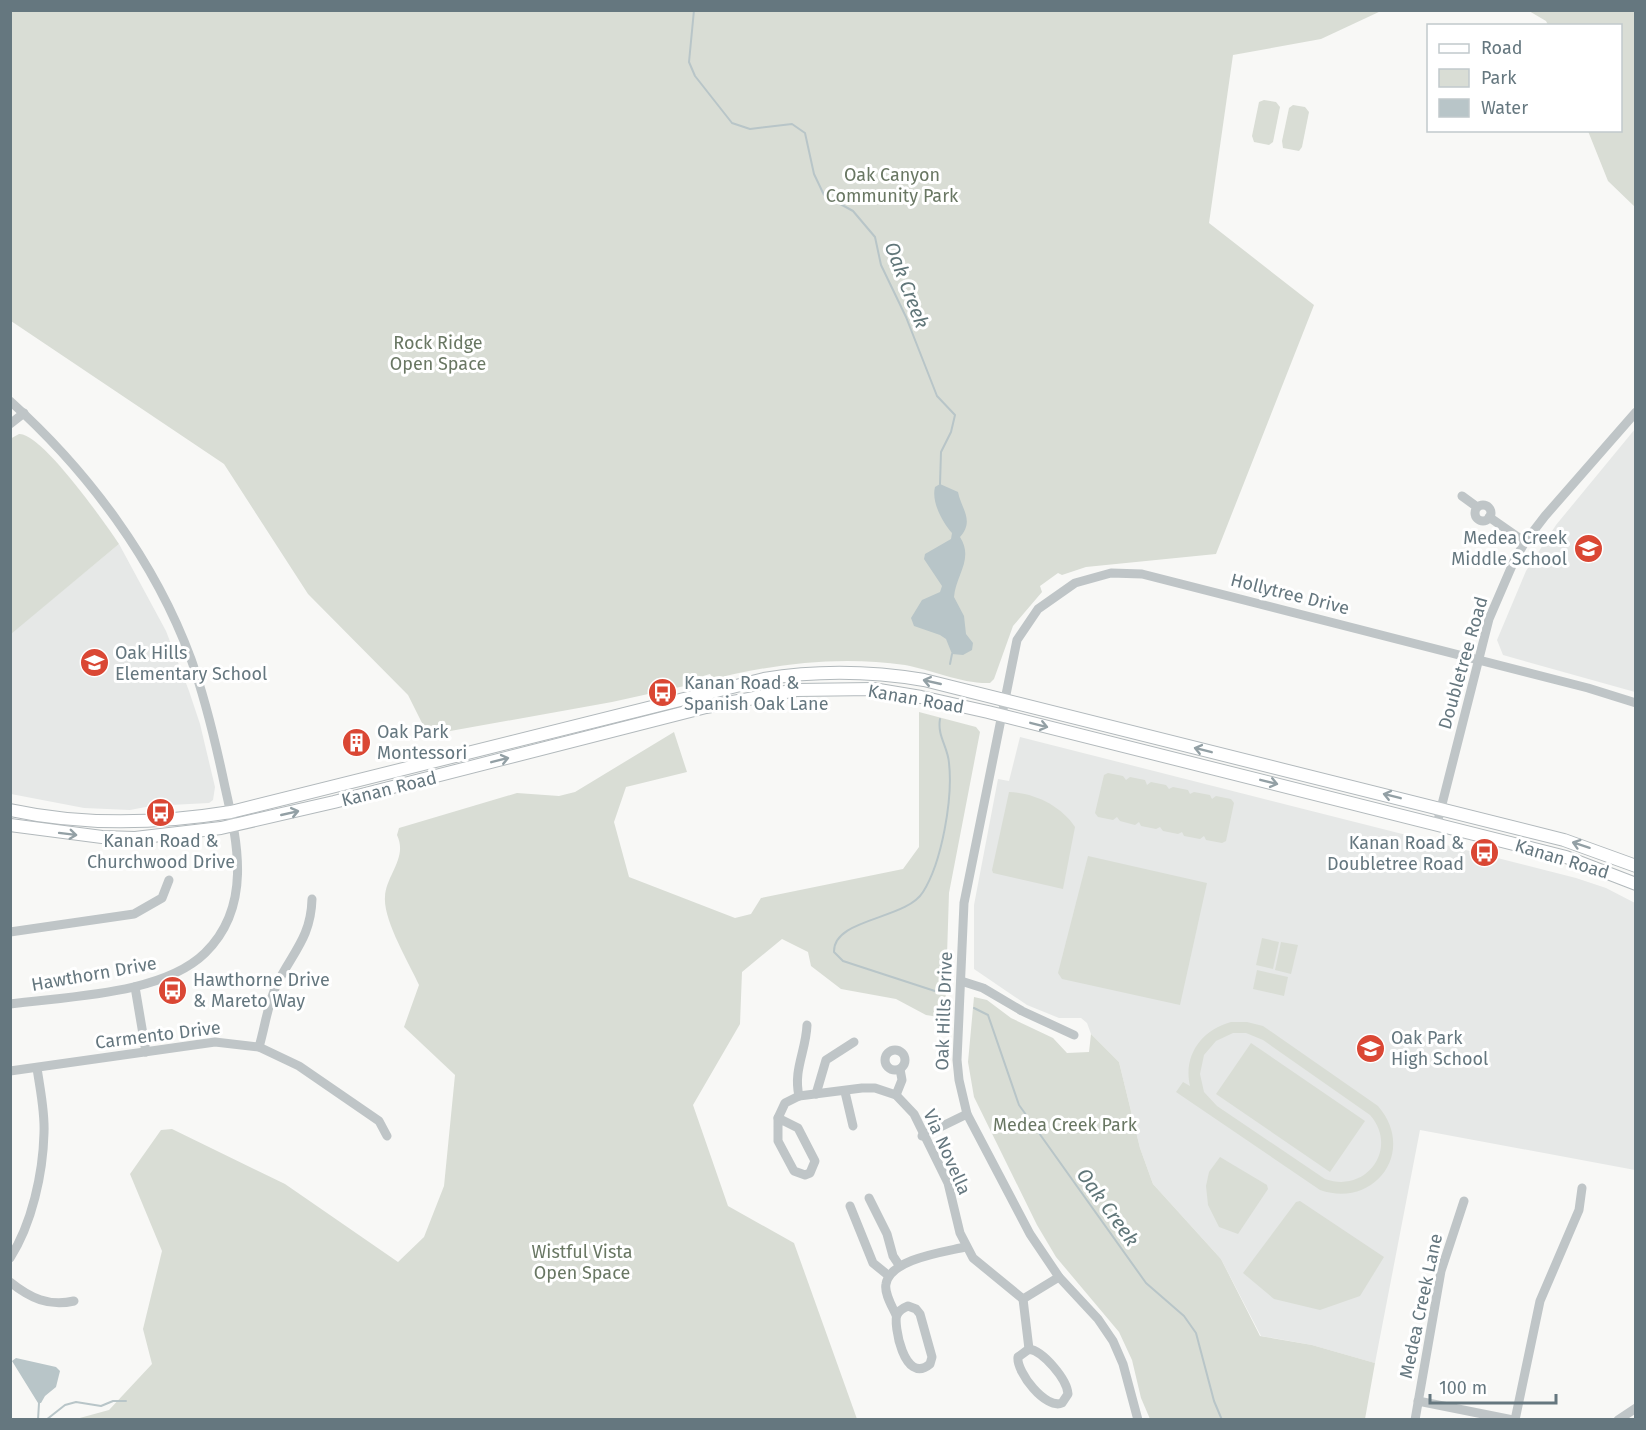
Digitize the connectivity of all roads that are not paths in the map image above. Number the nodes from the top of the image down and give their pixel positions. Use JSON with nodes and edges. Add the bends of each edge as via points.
{"nodes":[{"id":1,"x":10,"y":401,"type":"edge"},
{"id":2,"x":1635,"y":412,"type":"edge"},
{"id":3,"x":24,"y":413,"type":"junction"},
{"id":4,"x":10,"y":424,"type":"edge"},
{"id":5,"x":1462,"y":496,"type":"dead end"},
{"id":6,"x":1525,"y":542,"type":"junction"},
{"id":7,"x":1479,"y":660,"type":"junction"},
{"id":8,"x":1003,"y":701,"type":"junction"},
{"id":9,"x":1635,"y":703,"type":"edge"},
{"id":10,"x":1000,"y":715,"type":"junction"},
{"id":11,"x":1441,"y":808,"type":"junction"},
{"id":12,"x":10,"y":810,"type":"edge"},
{"id":13,"x":231,"y":812,"type":"junction"},
{"id":14,"x":1437,"y":824,"type":"junction"},
{"id":15,"x":10,"y":825,"type":"edge"},
{"id":16,"x":233,"y":826,"type":"junction"},
{"id":17,"x":1635,"y":866,"type":"edge"},
{"id":18,"x":169,"y":880,"type":"dead end"},
{"id":19,"x":1635,"y":884,"type":"edge"},
{"id":20,"x":312,"y":899,"type":"dead end"},
{"id":21,"x":10,"y":932,"type":"edge"},
{"id":22,"x":961,"y":981,"type":"junction"},
{"id":23,"x":135,"y":987,"type":"junction"},
{"id":24,"x":10,"y":1004,"type":"edge"},
{"id":25,"x":807,"y":1025,"type":"dead end"},
{"id":26,"x":1074,"y":1035,"type":"dead end"},
{"id":27,"x":854,"y":1042,"type":"dead end"},
{"id":28,"x":260,"y":1047,"type":"junction"},
{"id":29,"x":146,"y":1052,"type":"junction"},
{"id":30,"x":37,"y":1068,"type":"junction"},
{"id":31,"x":900,"y":1069,"type":"dead end"},
{"id":32,"x":10,"y":1071,"type":"edge"},
{"id":33,"x":845,"y":1092,"type":"junction"},
{"id":34,"x":816,"y":1094,"type":"junction"},
{"id":35,"x":896,"y":1095,"type":"junction"},
{"id":36,"x":799,"y":1096,"type":"junction"},
{"id":37,"x":967,"y":1114,"type":"junction"},
{"id":38,"x":778,"y":1118,"type":"junction"},
{"id":39,"x":853,"y":1126,"type":"dead end"},
{"id":40,"x":387,"y":1136,"type":"dead end"},
{"id":41,"x":922,"y":1136,"type":"junction"},
{"id":42,"x":1582,"y":1188,"type":"dead end"},
{"id":43,"x":869,"y":1198,"type":"dead end"},
{"id":44,"x":1464,"y":1202,"type":"dead end"},
{"id":45,"x":850,"y":1206,"type":"dead end"},
{"id":46,"x":965,"y":1247,"type":"junction"},
{"id":47,"x":10,"y":1258,"type":"edge"},
{"id":48,"x":898,"y":1265,"type":"junction"},
{"id":49,"x":889,"y":1276,"type":"junction"},
{"id":50,"x":1059,"y":1277,"type":"junction"},
{"id":51,"x":10,"y":1282,"type":"edge"},
{"id":52,"x":1023,"y":1299,"type":"junction"},
{"id":53,"x":74,"y":1301,"type":"dead end"},
{"id":54,"x":896,"y":1315,"type":"junction"},
{"id":55,"x":1029,"y":1349,"type":"junction"},
{"id":56,"x":1418,"y":1401,"type":"junction"},
{"id":57,"x":1635,"y":1408,"type":"edge"},
{"id":58,"x":1138,"y":1419,"type":"edge"},
{"id":59,"x":1415,"y":1419,"type":"edge"},
{"id":60,"x":1514,"y":1419,"type":"edge"},
{"id":61,"x":1618,"y":1419,"type":"edge"}],
"edges":[{"from":1,"to":3,"type":"street","name":"Hawthorn Drive"},
{"from":2,"to":6,"type":"street","name":"Doubletree Road"},
{"from":3,"to":4,"type":"street"},
{"from":3,"to":13,"type":"street","name":"Hawthorn Drive","via":[[105,505],[165,601],[205,702]]},
{"from":5,"to":6,"type":"street","via":[[1477,507],[1478,519],[1489,517]]},
{"from":6,"to":7,"type":"street","name":"Doubletree Road","via":[[1499,594]]},
{"from":7,"to":8,"type":"street","name":"Hollytree Drive","via":[[1159,577],[1111,573],[1075,583],[1038,609],[1017,640]]},
{"from":7,"to":9,"type":"street","name":"Hollytree Drive"},
{"from":7,"to":11,"type":"street","name":"Doubletree Road"},
{"from":8,"to":10,"type":"street","name":"Oak Hills Drive"},
{"from":11,"to":8,"type":"main road","name":"Kanan Road","one_way":true},
{"from":8,"to":13,"type":"main road","name":"Kanan Road","one_way":true,"via":[[894,675],[834,672],[783,676]]},
{"from":10,"to":14,"type":"main road","name":"Kanan Road","one_way":true},
{"from":16,"to":10,"type":"main road","name":"Kanan Road","one_way":true,"via":[[760,696],[833,688],[873,689]]},
{"from":10,"to":22,"type":"street","name":"Oak Hills Drive","via":[[964,903]]},
{"from":11,"to":14,"type":"street","name":"Doubletree Road"},
{"from":17,"to":11,"type":"main road","name":"Kanan Road","one_way":true,"via":[[1564,840]]},
{"from":12,"to":13,"type":"main road","name":"Kanan Road","via":[[69,819],[141,822]]},
{"from":13,"to":16,"type":"street","name":"Hawthorn Drive"},
{"from":14,"to":19,"type":"main road","name":"Kanan Road","via":[[1566,857]]},
{"from":15,"to":16,"type":"main road","name":"Kanan Road","one_way":true,"via":[[65,834],[135,838]]},
{"from":16,"to":23,"type":"street","name":"Hawthorn Drive","via":[[239,877],[224,929],[206,952],[184,969]]},
{"from":18,"to":21,"type":"street","via":[[162,898],[134,914]]},
{"from":20,"to":28,"type":"street","via":[[312,920],[277,985]]},
{"from":22,"to":26,"type":"street","via":[[984,988]]},
{"from":22,"to":37,"type":"street","name":"Oak Hills Drive","via":[[957,1060]]},
{"from":23,"to":24,"type":"street","name":"Hawthorn Drive"},
{"from":23,"to":29,"type":"street"},
{"from":25,"to":36,"type":"street","via":[[795,1078]]},
{"from":27,"to":34,"type":"street","via":[[826,1060]]},
{"from":28,"to":29,"type":"street","name":"Carmento Drive","via":[[215,1042]]},
{"from":28,"to":40,"type":"street","name":"Carmento Drive","via":[[299,1066],[379,1121]]},
{"from":29,"to":30,"type":"street","name":"Carmento Drive"},
{"from":30,"to":32,"type":"street","name":"Carmento Drive"},
{"from":30,"to":47,"type":"street","via":[[44,1114],[43,1146],[28,1224]]},
{"from":31,"to":35,"type":"street","via":[[902,1080]]},
{"from":33,"to":34,"type":"street"},
{"from":33,"to":35,"type":"street","via":[[875,1088]]},
{"from":33,"to":39,"type":"street"},
{"from":34,"to":36,"type":"street"},
{"from":35,"to":41,"type":"street","name":"Via Novella","via":[[914,1114]]},
{"from":36,"to":38,"type":"street","via":[[785,1103]]},
{"from":37,"to":41,"type":"street"},
{"from":37,"to":50,"type":"street","name":"Oak Hills Drive","via":[[1030,1234]]},
{"from":38,"to":38,"type":"street","via":[[778,1141],[794,1171],[810,1173],[814,1161],[798,1128]]},
{"from":41,"to":46,"type":"street","name":"Via Novella","via":[[948,1183]]},
{"from":42,"to":60,"type":"street","via":[[1579,1210],[1540,1301]]},
{"from":43,"to":48,"type":"street"},
{"from":44,"to":56,"type":"street","name":"Medea Creek Lane","via":[[1442,1271]]},
{"from":45,"to":49,"type":"street","via":[[873,1263]]},
{"from":46,"to":48,"type":"street"},
{"from":46,"to":52,"type":"street","name":"Via Novella","via":[[981,1267]]},
{"from":48,"to":49,"type":"street"},
{"from":49,"to":54,"type":"street","via":[[885,1286]]},
{"from":50,"to":52,"type":"street"},
{"from":50,"to":58,"type":"street","name":"Oak Hills Drive","via":[[1113,1341]]},
{"from":51,"to":53,"type":"street","via":[[45,1302],[59,1305]]},
{"from":52,"to":55,"type":"street"},
{"from":54,"to":54,"type":"street","via":[[907,1363],[914,1369],[925,1369],[932,1357],[920,1314],[908,1306]]},
{"from":55,"to":55,"type":"street","via":[[1018,1357],[1020,1369],[1047,1402],[1062,1403],[1068,1394],[1065,1384],[1039,1352]]},
{"from":56,"to":59,"type":"street","name":"Medea Creek Lane"},
{"from":56,"to":60,"type":"street"},
{"from":57,"to":61,"type":"street"}]}
